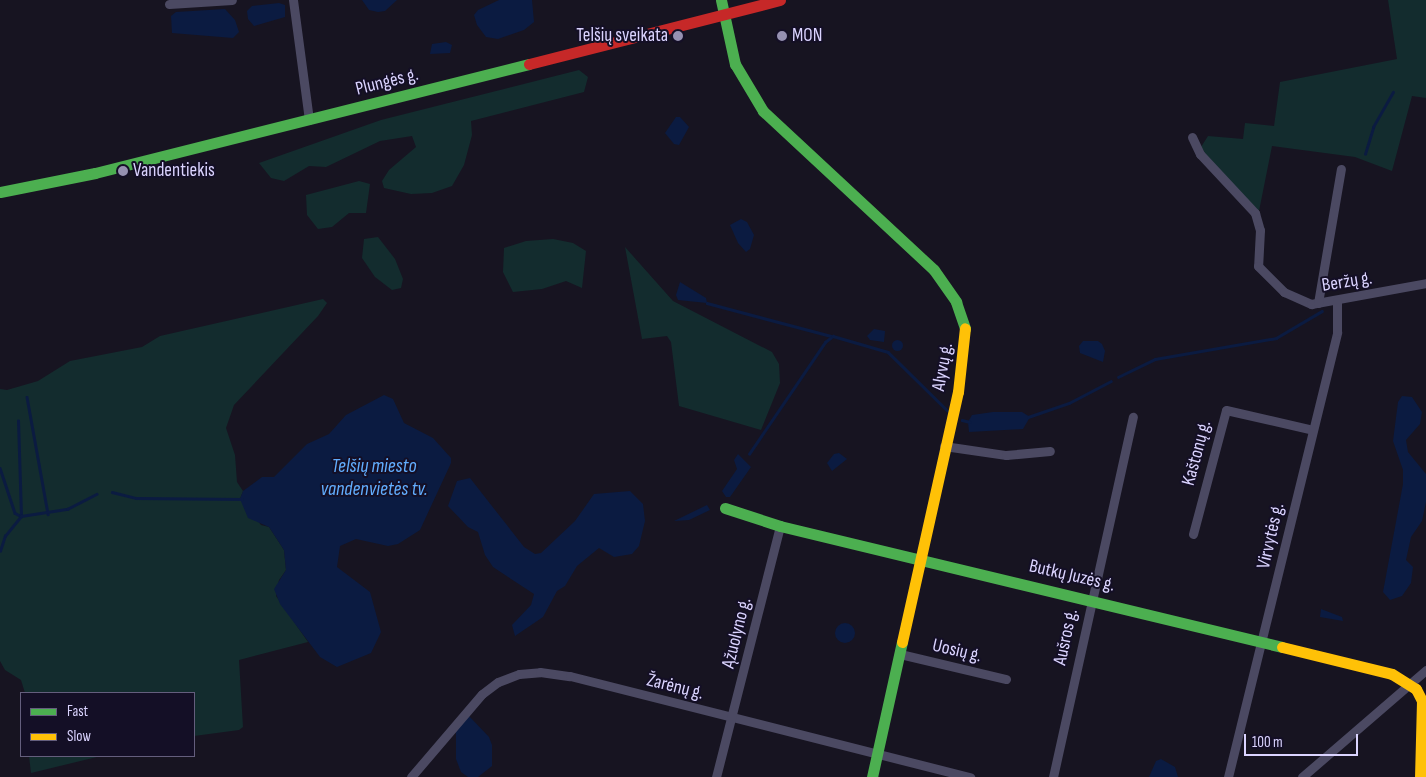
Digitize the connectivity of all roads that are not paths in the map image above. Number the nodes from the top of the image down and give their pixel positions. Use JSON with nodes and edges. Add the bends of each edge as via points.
{"nodes":[{"id":1,"x":232,"y":0,"type":"edge"},
{"id":2,"x":293,"y":0,"type":"edge"},
{"id":3,"x":721,"y":0,"type":"edge"},
{"id":4,"x":780,"y":0,"type":"edge"},
{"id":5,"x":169,"y":4,"type":"dead end"},
{"id":6,"x":724,"y":15,"type":"junction"},
{"id":7,"x":309,"y":120,"type":"junction"},
{"id":8,"x":1192,"y":137,"type":"dead end"},
{"id":9,"x":1341,"y":170,"type":"dead end"},
{"id":10,"x":0,"y":192,"type":"edge"},
{"id":11,"x":1426,"y":283,"type":"edge"},
{"id":12,"x":1337,"y":301,"type":"junction"},
{"id":13,"x":1318,"y":303,"type":"junction"},
{"id":14,"x":1133,"y":417,"type":"dead end"},
{"id":15,"x":1313,"y":430,"type":"junction"},
{"id":16,"x":944,"y":446,"type":"junction"},
{"id":17,"x":1050,"y":451,"type":"dead end"},
{"id":18,"x":725,"y":508,"type":"dead end"},
{"id":19,"x":780,"y":526,"type":"junction"},
{"id":20,"x":1193,"y":534,"type":"dead end"},
{"id":21,"x":921,"y":558,"type":"junction"},
{"id":22,"x":1091,"y":599,"type":"junction"},
{"id":23,"x":1262,"y":640,"type":"junction"},
{"id":24,"x":900,"y":654,"type":"junction"},
{"id":25,"x":1426,"y":670,"type":"edge"},
{"id":26,"x":1006,"y":679,"type":"dead end"},
{"id":27,"x":1410,"y":684,"type":"junction"},
{"id":28,"x":732,"y":719,"type":"junction"},
{"id":29,"x":877,"y":755,"type":"junction"},
{"id":30,"x":411,"y":777,"type":"edge"},
{"id":31,"x":716,"y":777,"type":"edge"},
{"id":32,"x":872,"y":777,"type":"edge"},
{"id":33,"x":970,"y":777,"type":"edge"},
{"id":34,"x":1053,"y":777,"type":"edge"},
{"id":35,"x":1228,"y":777,"type":"edge"},
{"id":36,"x":1302,"y":777,"type":"edge"},
{"id":37,"x":1420,"y":777,"type":"edge"}],
"edges":[{"from":1,"to":5,"type":"street"},
{"from":2,"to":7,"type":"street"},
{"from":3,"to":6,"type":"street","name":"Alyvų g."},
{"from":4,"to":6,"type":"street","name":"Plungės g."},
{"from":6,"to":7,"type":"street","name":"Plungės g."},
{"from":6,"to":16,"type":"street","name":"Alyvų g.","via":[[738,70],[763,111],[925,261],[956,302],[966,341]]},
{"from":7,"to":10,"type":"street","name":"Plungės g.","via":[[95,173]]},
{"from":8,"to":13,"type":"street","name":"Beržų g.","via":[[1200,154],[1255,214],[1260,230],[1258,266],[1284,292],[1311,304]]},
{"from":9,"to":13,"type":"street"},
{"from":11,"to":12,"type":"street","name":"Beržų g."},
{"from":12,"to":13,"type":"street","name":"Beržų g."},
{"from":12,"to":15,"type":"street","name":"Virvytės g.","via":[[1337,332]]},
{"from":14,"to":22,"type":"street","name":"Aušros g."},
{"from":15,"to":20,"type":"street","name":"Kaštonų g.","via":[[1226,410]]},
{"from":15,"to":23,"type":"street","name":"Virvytės g."},
{"from":16,"to":17,"type":"street","via":[[1006,455]]},
{"from":16,"to":21,"type":"street","name":"Alyvų g."},
{"from":18,"to":19,"type":"street","name":"Butkų Juzės g."},
{"from":19,"to":21,"type":"street","name":"Butkų Juzės g."},
{"from":19,"to":28,"type":"street","name":"Ąžuolyno g."},
{"from":21,"to":22,"type":"street","name":"Butkų Juzės g."},
{"from":21,"to":24,"type":"street","name":"Alyvų g."},
{"from":22,"to":23,"type":"street","name":"Butkų Juzės g."},
{"from":22,"to":34,"type":"street","name":"Aušros g."},
{"from":23,"to":27,"type":"street","name":"Butkų Juzės g.","via":[[1376,669]]},
{"from":23,"to":35,"type":"street","name":"Virvytės g."},
{"from":24,"to":26,"type":"street","name":"Uosių g."},
{"from":24,"to":29,"type":"street","name":"Alyvų g."},
{"from":25,"to":27,"type":"street"},
{"from":27,"to":36,"type":"street"},
{"from":27,"to":37,"type":"street","via":[[1420,694],[1423,708]]},
{"from":28,"to":29,"type":"street","name":"Žarėnų g."},
{"from":28,"to":30,"type":"street","name":"Žarėnų g.","via":[[570,676],[540,672],[519,674],[498,682],[482,694]]},
{"from":28,"to":31,"type":"street","name":"Ąžuolyno g."},
{"from":29,"to":32,"type":"street","name":"Alyvų g."},
{"from":29,"to":33,"type":"street","name":"Žarėnų g."}]}
